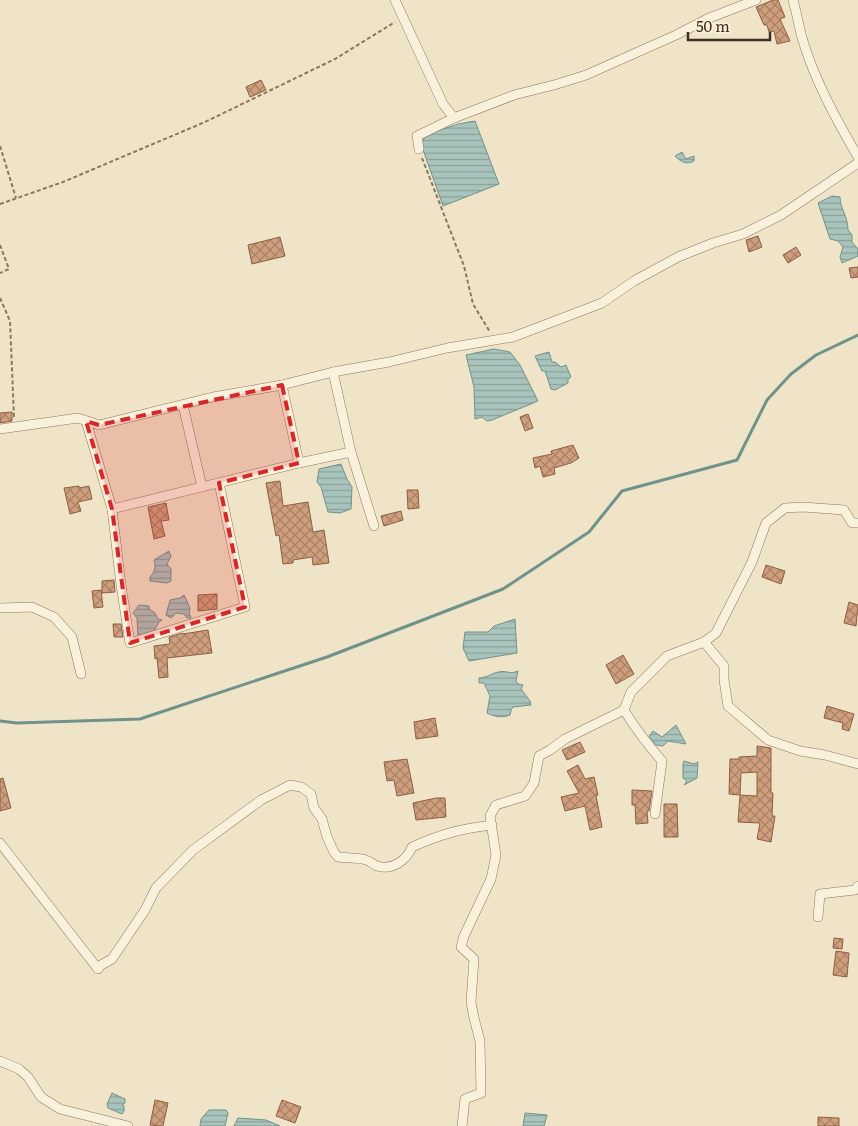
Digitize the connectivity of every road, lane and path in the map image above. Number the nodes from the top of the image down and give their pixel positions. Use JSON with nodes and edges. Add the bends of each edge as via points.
{"nodes":[{"id":1,"x":396,"y":0,"type":"edge"},
{"id":2,"x":756,"y":0,"type":"edge"},
{"id":3,"x":792,"y":0,"type":"edge"},
{"id":4,"x":403,"y":17,"type":"junction"},
{"id":5,"x":454,"y":118,"type":"junction"},
{"id":6,"x":0,"y":146,"type":"edge"},
{"id":7,"x":419,"y":149,"type":"joint"},
{"id":8,"x":858,"y":157,"type":"edge"},
{"id":9,"x":858,"y":162,"type":"edge"},
{"id":10,"x":16,"y":198,"type":"junction"},
{"id":11,"x":0,"y":204,"type":"edge"},
{"id":12,"x":0,"y":245,"type":"edge"},
{"id":13,"x":0,"y":273,"type":"edge"},
{"id":14,"x":0,"y":298,"type":"edge"},
{"id":15,"x":497,"y":341,"type":"junction"},
{"id":16,"x":333,"y":372,"type":"junction"},
{"id":17,"x":282,"y":385,"type":"junction"},
{"id":18,"x":183,"y":405,"type":"junction"},
{"id":19,"x":86,"y":421,"type":"junction"},
{"id":20,"x":15,"y":427,"type":"junction"},
{"id":21,"x":0,"y":429,"type":"edge"},
{"id":22,"x":351,"y":452,"type":"junction"},
{"id":23,"x":299,"y":463,"type":"junction"},
{"id":24,"x":219,"y":483,"type":"junction"},
{"id":25,"x":202,"y":487,"type":"junction"},
{"id":26,"x":112,"y":509,"type":"junction"},
{"id":27,"x":858,"y":523,"type":"edge"},
{"id":28,"x":374,"y":526,"type":"dead end"},
{"id":29,"x":0,"y":608,"type":"edge"},
{"id":30,"x":704,"y":642,"type":"junction"},
{"id":31,"x":81,"y":674,"type":"dead end"},
{"id":32,"x":624,"y":710,"type":"junction"},
{"id":33,"x":858,"y":764,"type":"edge"},
{"id":34,"x":655,"y":814,"type":"dead end"},
{"id":35,"x":492,"y":825,"type":"junction"},
{"id":36,"x":0,"y":843,"type":"edge"},
{"id":37,"x":858,"y":886,"type":"edge"},
{"id":38,"x":818,"y":917,"type":"dead end"},
{"id":39,"x":0,"y":1061,"type":"edge"},
{"id":40,"x":128,"y":1126,"type":"edge"},
{"id":41,"x":462,"y":1126,"type":"edge"}],
"edges":[{"from":1,"to":4,"type":"street"},
{"from":2,"to":5,"type":"street","via":[[709,18],[586,75],[514,94]]},
{"from":3,"to":8,"type":"street","via":[[816,79]]},
{"from":4,"to":5,"type":"street","via":[[443,104]]},
{"from":4,"to":10,"type":"path","via":[[335,59],[276,89],[132,154]]},
{"from":5,"to":7,"type":"street","via":[[417,136]]},
{"from":6,"to":10,"type":"path"},
{"from":7,"to":15,"type":"path","via":[[464,266],[473,304]]},
{"from":9,"to":15,"type":"street","via":[[781,215],[744,234],[713,242],[678,257],[602,303]]},
{"from":10,"to":11,"type":"path"},
{"from":12,"to":13,"type":"path","via":[[9,269]]},
{"from":14,"to":20,"type":"path","via":[[10,321]]},
{"from":15,"to":16,"type":"street"},
{"from":16,"to":17,"type":"street"},
{"from":16,"to":22,"type":"street"},
{"from":17,"to":18,"type":"street"},
{"from":17,"to":23,"type":"street"},
{"from":18,"to":19,"type":"street","via":[[99,425]]},
{"from":18,"to":25,"type":"street"},
{"from":19,"to":20,"type":"street","via":[[78,418]]},
{"from":19,"to":26,"type":"street"},
{"from":20,"to":21,"type":"street"},
{"from":22,"to":23,"type":"street"},
{"from":22,"to":28,"type":"street"},
{"from":23,"to":24,"type":"street"},
{"from":24,"to":25,"type":"street"},
{"from":24,"to":26,"type":"street","via":[[245,607],[130,644]]},
{"from":25,"to":26,"type":"street"},
{"from":27,"to":30,"type":"street","via":[[852,523],[844,510],[785,508],[766,523],[752,562],[716,633]]},
{"from":29,"to":31,"type":"street","via":[[32,607],[54,617],[72,637]]},
{"from":30,"to":32,"type":"street","via":[[667,656],[630,692]]},
{"from":30,"to":33,"type":"street","via":[[724,666],[728,706],[768,740]]},
{"from":32,"to":34,"type":"street","via":[[662,761]]},
{"from":32,"to":35,"type":"street","via":[[565,739],[539,756],[534,783],[524,796],[496,805],[490,816]]},
{"from":35,"to":36,"type":"street","via":[[439,835],[412,847],[409,856],[401,862],[377,866],[366,860],[338,857],[310,794],[302,786],[290,785],[261,800],[193,850],[156,888],[112,959],[98,969]]},
{"from":35,"to":41,"type":"street","via":[[496,855],[491,879],[461,947],[474,959],[471,1002],[480,1041],[481,1086],[481,1093],[465,1099]]},
{"from":37,"to":38,"type":"street","via":[[855,890],[820,894]]},
{"from":39,"to":40,"type":"street","via":[[19,1069],[41,1097],[60,1109]]}]}
